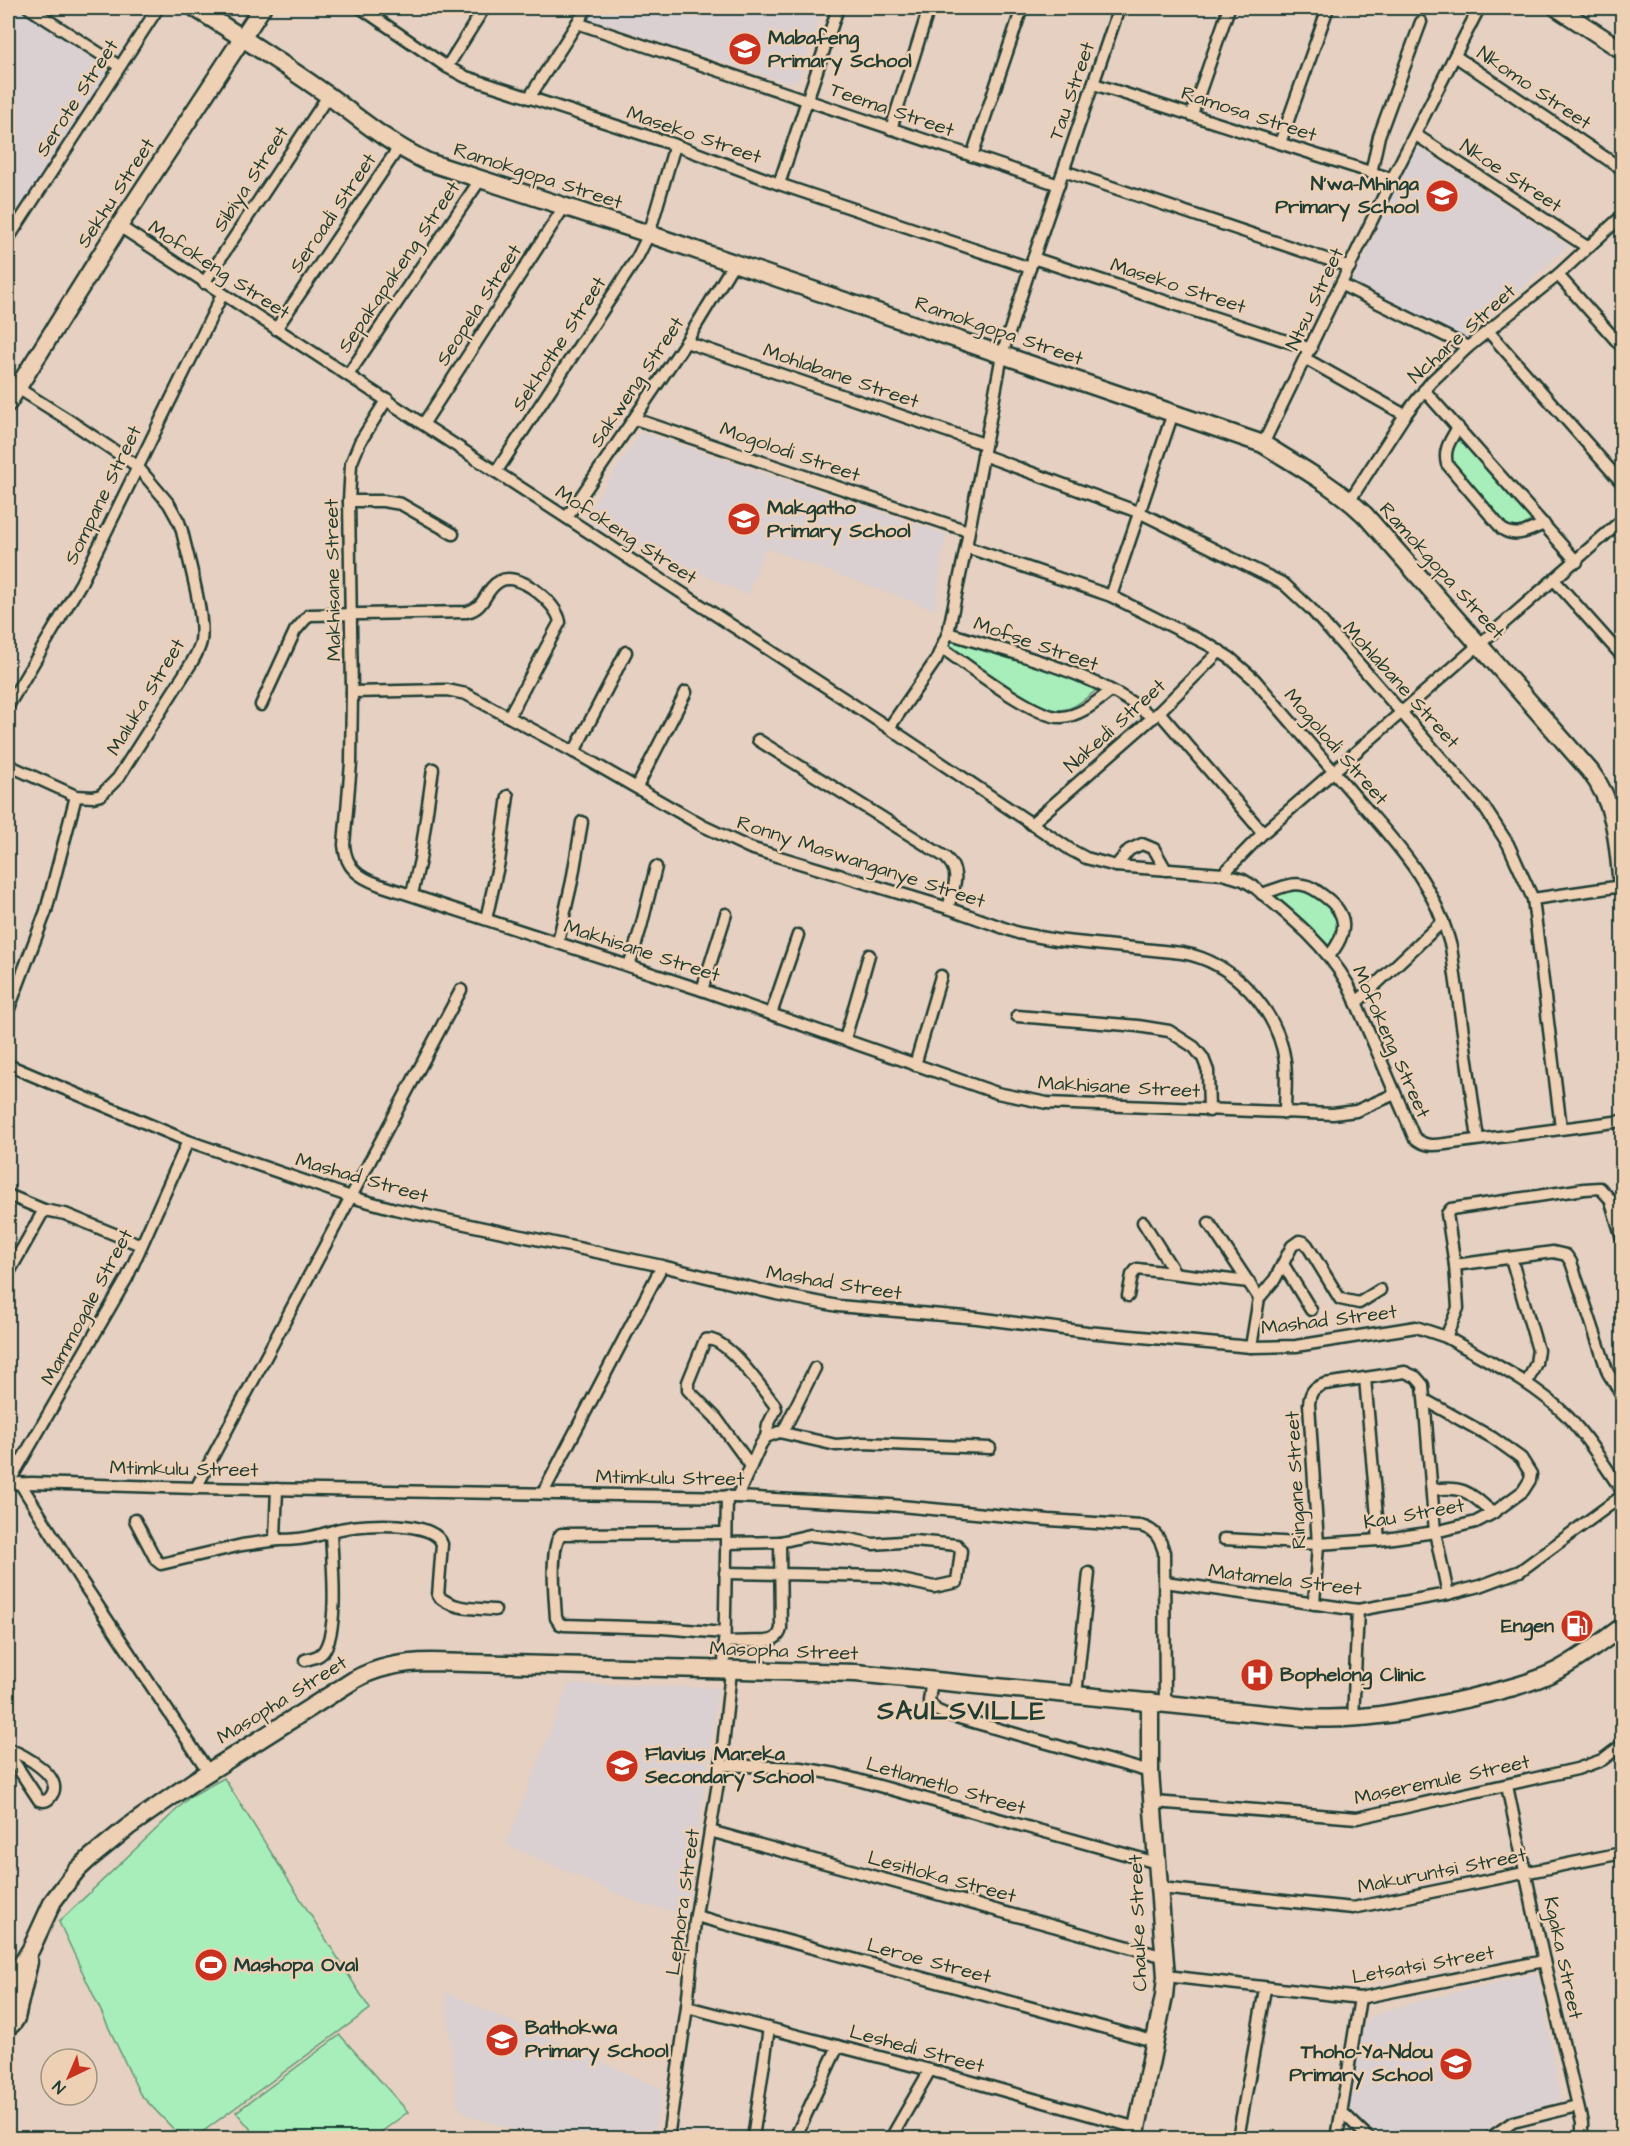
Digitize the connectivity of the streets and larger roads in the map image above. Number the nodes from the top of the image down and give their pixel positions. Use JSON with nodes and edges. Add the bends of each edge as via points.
{"nodes":[{"id":1,"x":29,"y":8,"type":"edge"},
{"id":2,"x":158,"y":8,"type":"edge"},
{"id":3,"x":195,"y":8,"type":"edge"},
{"id":4,"x":262,"y":8,"type":"edge"},
{"id":5,"x":361,"y":8,"type":"edge"},
{"id":6,"x":484,"y":8,"type":"edge"},
{"id":7,"x":586,"y":8,"type":"edge"},
{"id":8,"x":838,"y":8,"type":"edge"},
{"id":9,"x":929,"y":8,"type":"edge"},
{"id":10,"x":1022,"y":8,"type":"edge"},
{"id":11,"x":1119,"y":8,"type":"edge"},
{"id":12,"x":1229,"y":8,"type":"edge"},
{"id":13,"x":1328,"y":8,"type":"edge"},
{"id":14,"x":1479,"y":8,"type":"edge"},
{"id":15,"x":1557,"y":8,"type":"edge"},
{"id":16,"x":376,"y":12,"type":"edge"},
{"id":17,"x":1420,"y":22,"type":"dead end"},
{"id":18,"x":577,"y":23,"type":"junction"},
{"id":19,"x":243,"y":37,"type":"junction"},
{"id":20,"x":1623,"y":50,"type":"edge"},
{"id":21,"x":1455,"y":56,"type":"junction"},
{"id":22,"x":119,"y":66,"type":"junction"},
{"id":23,"x":447,"y":67,"type":"junction"},
{"id":24,"x":1094,"y":84,"type":"junction"},
{"id":25,"x":328,"y":96,"type":"junction"},
{"id":26,"x":530,"y":98,"type":"junction"},
{"id":27,"x":806,"y":100,"type":"junction"},
{"id":28,"x":1192,"y":114,"type":"junction"},
{"id":29,"x":891,"y":129,"type":"junction"},
{"id":30,"x":1416,"y":135,"type":"junction"},
{"id":31,"x":1280,"y":143,"type":"junction"},
{"id":32,"x":675,"y":145,"type":"junction"},
{"id":33,"x":399,"y":147,"type":"junction"},
{"id":34,"x":972,"y":156,"type":"junction"},
{"id":35,"x":1623,"y":169,"type":"edge"},
{"id":36,"x":1064,"y":171,"type":"junction"},
{"id":37,"x":1371,"y":173,"type":"junction"},
{"id":38,"x":1392,"y":179,"type":"junction"},
{"id":39,"x":480,"y":180,"type":"junction"},
{"id":40,"x":779,"y":184,"type":"junction"},
{"id":41,"x":1059,"y":185,"type":"junction"},
{"id":42,"x":564,"y":207,"type":"junction"},
{"id":43,"x":1623,"y":216,"type":"edge"},
{"id":44,"x":119,"y":226,"type":"junction"},
{"id":45,"x":649,"y":234,"type":"junction"},
{"id":46,"x":8,"y":238,"type":"edge"},
{"id":47,"x":1587,"y":247,"type":"junction"},
{"id":48,"x":734,"y":263,"type":"junction"},
{"id":49,"x":1032,"y":263,"type":"junction"},
{"id":50,"x":1350,"y":267,"type":"junction"},
{"id":51,"x":1558,"y":275,"type":"junction"},
{"id":52,"x":204,"y":283,"type":"junction"},
{"id":53,"x":1342,"y":285,"type":"junction"},
{"id":54,"x":222,"y":295,"type":"junction"},
{"id":55,"x":276,"y":329,"type":"junction"},
{"id":56,"x":1488,"y":331,"type":"junction"},
{"id":57,"x":686,"y":342,"type":"junction"},
{"id":58,"x":1468,"y":347,"type":"junction"},
{"id":59,"x":1623,"y":347,"type":"edge"},
{"id":60,"x":1311,"y":349,"type":"junction"},
{"id":61,"x":1002,"y":355,"type":"junction"},
{"id":62,"x":1306,"y":360,"type":"junction"},
{"id":63,"x":348,"y":375,"type":"junction"},
{"id":64,"x":12,"y":385,"type":"edge"},
{"id":65,"x":1424,"y":390,"type":"junction"},
{"id":66,"x":387,"y":399,"type":"junction"},
{"id":67,"x":8,"y":403,"type":"edge"},
{"id":68,"x":1173,"y":412,"type":"junction"},
{"id":69,"x":1405,"y":415,"type":"junction"},
{"id":70,"x":635,"y":419,"type":"junction"},
{"id":71,"x":424,"y":423,"type":"junction"},
{"id":72,"x":1458,"y":427,"type":"junction"},
{"id":73,"x":1263,"y":444,"type":"junction"},
{"id":74,"x":983,"y":450,"type":"junction"},
{"id":75,"x":137,"y":466,"type":"junction"},
{"id":76,"x":496,"y":472,"type":"junction"},
{"id":77,"x":1623,"y":483,"type":"edge"},
{"id":78,"x":1350,"y":500,"type":"junction"},
{"id":79,"x":349,"y":501,"type":"junction"},
{"id":80,"x":1140,"y":513,"type":"junction"},
{"id":81,"x":567,"y":518,"type":"junction"},
{"id":82,"x":1623,"y":520,"type":"edge"},
{"id":83,"x":1544,"y":524,"type":"junction"},
{"id":84,"x":968,"y":531,"type":"junction"},
{"id":85,"x":453,"y":534,"type":"dead end"},
{"id":86,"x":966,"y":547,"type":"junction"},
{"id":87,"x":1576,"y":562,"type":"junction"},
{"id":88,"x":1555,"y":581,"type":"junction"},
{"id":89,"x":1112,"y":596,"type":"junction"},
{"id":90,"x":351,"y":613,"type":"junction"},
{"id":91,"x":948,"y":633,"type":"junction"},
{"id":92,"x":1479,"y":644,"type":"junction"},
{"id":93,"x":942,"y":648,"type":"junction"},
{"id":94,"x":1220,"y":651,"type":"junction"},
{"id":95,"x":626,"y":652,"type":"dead end"},
{"id":96,"x":1623,"y":656,"type":"edge"},
{"id":97,"x":1111,"y":691,"type":"junction"},
{"id":98,"x":352,"y":692,"type":"junction"},
{"id":99,"x":686,"y":692,"type":"dead end"},
{"id":100,"x":261,"y":705,"type":"dead end"},
{"id":101,"x":8,"y":706,"type":"edge"},
{"id":102,"x":1401,"y":712,"type":"junction"},
{"id":103,"x":1156,"y":715,"type":"junction"},
{"id":104,"x":509,"y":716,"type":"junction"},
{"id":105,"x":889,"y":728,"type":"junction"},
{"id":106,"x":758,"y":740,"type":"dead end"},
{"id":107,"x":574,"y":752,"type":"junction"},
{"id":108,"x":8,"y":765,"type":"edge"},
{"id":109,"x":433,"y":769,"type":"dead end"},
{"id":110,"x":1333,"y":771,"type":"junction"},
{"id":111,"x":637,"y":787,"type":"junction"},
{"id":112,"x":76,"y":796,"type":"junction"},
{"id":113,"x":508,"y":796,"type":"dead end"},
{"id":114,"x":582,"y":822,"type":"dead end"},
{"id":115,"x":1031,"y":824,"type":"junction"},
{"id":116,"x":1263,"y":833,"type":"junction"},
{"id":117,"x":1620,"y":834,"type":"edge"},
{"id":118,"x":1116,"y":866,"type":"junction"},
{"id":119,"x":656,"y":867,"type":"dead end"},
{"id":120,"x":1166,"y":870,"type":"junction"},
{"id":121,"x":1223,"y":874,"type":"junction"},
{"id":122,"x":1622,"y":887,"type":"edge"},
{"id":123,"x":412,"y":894,"type":"junction"},
{"id":124,"x":1262,"y":894,"type":"junction"},
{"id":125,"x":1533,"y":899,"type":"junction"},
{"id":126,"x":948,"y":908,"type":"junction"},
{"id":127,"x":726,"y":914,"type":"dead end"},
{"id":128,"x":486,"y":919,"type":"junction"},
{"id":129,"x":1443,"y":921,"type":"junction"},
{"id":130,"x":798,"y":935,"type":"dead end"},
{"id":131,"x":558,"y":942,"type":"junction"},
{"id":132,"x":869,"y":955,"type":"dead end"},
{"id":133,"x":1330,"y":955,"type":"junction"},
{"id":134,"x":629,"y":966,"type":"junction"},
{"id":135,"x":940,"y":976,"type":"dead end"},
{"id":136,"x":461,"y":990,"type":"dead end"},
{"id":137,"x":702,"y":990,"type":"junction"},
{"id":138,"x":1356,"y":1003,"type":"junction"},
{"id":139,"x":8,"y":1011,"type":"edge"},
{"id":140,"x":771,"y":1014,"type":"junction"},
{"id":141,"x":1017,"y":1016,"type":"dead end"},
{"id":142,"x":845,"y":1040,"type":"junction"},
{"id":143,"x":8,"y":1065,"type":"edge"},
{"id":144,"x":915,"y":1065,"type":"junction"},
{"id":145,"x":1395,"y":1094,"type":"junction"},
{"id":146,"x":1209,"y":1111,"type":"junction"},
{"id":147,"x":1285,"y":1113,"type":"junction"},
{"id":148,"x":1623,"y":1121,"type":"edge"},
{"id":149,"x":1561,"y":1128,"type":"junction"},
{"id":150,"x":1478,"y":1139,"type":"junction"},
{"id":151,"x":188,"y":1142,"type":"junction"},
{"id":152,"x":8,"y":1195,"type":"edge"},
{"id":153,"x":351,"y":1197,"type":"junction"},
{"id":154,"x":44,"y":1210,"type":"junction"},
{"id":155,"x":1143,"y":1222,"type":"dead end"},
{"id":156,"x":1209,"y":1223,"type":"dead end"},
{"id":157,"x":1623,"y":1238,"type":"edge"},
{"id":158,"x":141,"y":1245,"type":"junction"},
{"id":159,"x":1511,"y":1258,"type":"junction"},
{"id":160,"x":1283,"y":1264,"type":"junction"},
{"id":161,"x":1455,"y":1265,"type":"junction"},
{"id":162,"x":662,"y":1266,"type":"junction"},
{"id":163,"x":1176,"y":1273,"type":"junction"},
{"id":164,"x":8,"y":1274,"type":"edge"},
{"id":165,"x":1249,"y":1282,"type":"junction"},
{"id":166,"x":1380,"y":1290,"type":"dead end"},
{"id":167,"x":1128,"y":1296,"type":"dead end"},
{"id":168,"x":1259,"y":1298,"type":"junction"},
{"id":169,"x":1311,"y":1310,"type":"dead end"},
{"id":170,"x":1446,"y":1337,"type":"junction"},
{"id":171,"x":1251,"y":1347,"type":"junction"},
{"id":172,"x":814,"y":1368,"type":"dead end"},
{"id":173,"x":1365,"y":1378,"type":"junction"},
{"id":174,"x":1527,"y":1383,"type":"junction"},
{"id":175,"x":1623,"y":1395,"type":"edge"},
{"id":176,"x":1425,"y":1400,"type":"junction"},
{"id":177,"x":783,"y":1432,"type":"junction"},
{"id":178,"x":766,"y":1437,"type":"junction"},
{"id":179,"x":990,"y":1448,"type":"dead end"},
{"id":180,"x":751,"y":1466,"type":"junction"},
{"id":181,"x":12,"y":1484,"type":"edge"},
{"id":182,"x":196,"y":1488,"type":"junction"},
{"id":183,"x":277,"y":1489,"type":"junction"},
{"id":184,"x":1432,"y":1490,"type":"junction"},
{"id":185,"x":1623,"y":1491,"type":"edge"},
{"id":186,"x":543,"y":1493,"type":"junction"},
{"id":187,"x":1623,"y":1496,"type":"edge"},
{"id":188,"x":732,"y":1497,"type":"junction"},
{"id":189,"x":1493,"y":1513,"type":"junction"},
{"id":190,"x":135,"y":1520,"type":"dead end"},
{"id":191,"x":331,"y":1532,"type":"junction"},
{"id":192,"x":1435,"y":1532,"type":"junction"},
{"id":193,"x":726,"y":1538,"type":"junction"},
{"id":194,"x":1224,"y":1539,"type":"dead end"},
{"id":195,"x":278,"y":1540,"type":"junction"},
{"id":196,"x":1379,"y":1540,"type":"junction"},
{"id":197,"x":780,"y":1542,"type":"junction"},
{"id":198,"x":1318,"y":1544,"type":"junction"},
{"id":199,"x":725,"y":1573,"type":"junction"},
{"id":200,"x":1089,"y":1573,"type":"dead end"},
{"id":201,"x":780,"y":1575,"type":"junction"},
{"id":202,"x":1165,"y":1582,"type":"junction"},
{"id":203,"x":1448,"y":1594,"type":"junction"},
{"id":204,"x":1314,"y":1604,"type":"junction"},
{"id":205,"x":495,"y":1610,"type":"dead end"},
{"id":206,"x":1358,"y":1610,"type":"junction"},
{"id":207,"x":1623,"y":1627,"type":"edge"},
{"id":208,"x":724,"y":1637,"type":"junction"},
{"id":209,"x":305,"y":1660,"type":"dead end"},
{"id":210,"x":728,"y":1670,"type":"junction"},
{"id":211,"x":932,"y":1679,"type":"junction"},
{"id":212,"x":1076,"y":1695,"type":"junction"},
{"id":213,"x":1157,"y":1703,"type":"junction"},
{"id":214,"x":1353,"y":1719,"type":"junction"},
{"id":215,"x":1623,"y":1745,"type":"edge"},
{"id":216,"x":8,"y":1751,"type":"edge"},
{"id":217,"x":721,"y":1765,"type":"junction"},
{"id":218,"x":208,"y":1771,"type":"junction"},
{"id":219,"x":1150,"y":1772,"type":"junction"},
{"id":220,"x":1507,"y":1786,"type":"junction"},
{"id":221,"x":1154,"y":1802,"type":"junction"},
{"id":222,"x":710,"y":1831,"type":"junction"},
{"id":223,"x":1623,"y":1852,"type":"edge"},
{"id":224,"x":1158,"y":1863,"type":"junction"},
{"id":225,"x":1527,"y":1873,"type":"junction"},
{"id":226,"x":1160,"y":1888,"type":"junction"},
{"id":227,"x":696,"y":1916,"type":"junction"},
{"id":228,"x":31,"y":1949,"type":"junction"},
{"id":229,"x":1165,"y":1957,"type":"junction"},
{"id":230,"x":1544,"y":1961,"type":"junction"},
{"id":231,"x":1166,"y":1977,"type":"junction"},
{"id":232,"x":8,"y":1986,"type":"edge"},
{"id":233,"x":1265,"y":1989,"type":"junction"},
{"id":234,"x":8,"y":1998,"type":"edge"},
{"id":235,"x":1360,"y":1998,"type":"junction"},
{"id":236,"x":687,"y":2007,"type":"junction"},
{"id":237,"x":11,"y":2025,"type":"edge"},
{"id":238,"x":769,"y":2028,"type":"junction"},
{"id":239,"x":1153,"y":2041,"type":"junction"},
{"id":240,"x":838,"y":2046,"type":"junction"},
{"id":241,"x":930,"y":2070,"type":"junction"},
{"id":242,"x":1577,"y":2106,"type":"junction"},
{"id":243,"x":1342,"y":2112,"type":"junction"},
{"id":244,"x":1136,"y":2133,"type":"edge"},
{"id":245,"x":668,"y":2139,"type":"edge"},
{"id":246,"x":753,"y":2139,"type":"edge"},
{"id":247,"x":795,"y":2139,"type":"edge"},
{"id":248,"x":891,"y":2139,"type":"edge"},
{"id":249,"x":1238,"y":2139,"type":"edge"},
{"id":250,"x":1337,"y":2139,"type":"edge"},
{"id":251,"x":1369,"y":2139,"type":"edge"},
{"id":252,"x":1490,"y":2139,"type":"edge"},
{"id":253,"x":1582,"y":2139,"type":"edge"}],
"edges":[{"from":1,"to":22,"type":"street"},
{"from":2,"to":22,"type":"street","name":"Serote Street"},
{"from":3,"to":19,"type":"street","name":"Ramokgopa Street"},
{"from":4,"to":19,"type":"street","name":"Sekhu Street"},
{"from":5,"to":16,"type":"street","name":"Maseko Street"},
{"from":6,"to":23,"type":"street"},
{"from":7,"to":18,"type":"street"},
{"from":8,"to":27,"type":"street"},
{"from":9,"to":29,"type":"street"},
{"from":10,"to":34,"type":"street"},
{"from":11,"to":24,"type":"street","name":"Tau Street"},
{"from":12,"to":28,"type":"street"},
{"from":13,"to":31,"type":"street"},
{"from":14,"to":21,"type":"street","name":"Ntsu Street"},
{"from":15,"to":20,"type":"street"},
{"from":16,"to":23,"type":"street","name":"Maseko Street"},
{"from":17,"to":37,"type":"street","via":[[1385,118]]},
{"from":18,"to":26,"type":"street"},
{"from":18,"to":27,"type":"street","name":"Teema Street"},
{"from":19,"to":25,"type":"street","name":"Ramokgopa Street"},
{"from":19,"to":44,"type":"street","name":"Sekhu Street"},
{"from":21,"to":30,"type":"street","name":"Ntsu Street"},
{"from":21,"to":35,"type":"street","name":"Nkomo Street"},
{"from":22,"to":46,"type":"street","name":"Serote Street"},
{"from":23,"to":26,"type":"street","name":"Maseko Street"},
{"from":24,"to":28,"type":"street","name":"Ramosa Street"},
{"from":24,"to":36,"type":"street","name":"Tau Street"},
{"from":25,"to":33,"type":"street","name":"Ramokgopa Street"},
{"from":25,"to":52,"type":"street","name":"Sibiya Street"},
{"from":26,"to":32,"type":"street","name":"Maseko Street"},
{"from":27,"to":29,"type":"street","name":"Teema Street"},
{"from":27,"to":40,"type":"street"},
{"from":28,"to":31,"type":"street","name":"Ramosa Street"},
{"from":29,"to":34,"type":"street","name":"Teema Street"},
{"from":30,"to":38,"type":"street","name":"Ntsu Street"},
{"from":30,"to":47,"type":"street","name":"Nkoe Street"},
{"from":31,"to":37,"type":"street","name":"Ramosa Street"},
{"from":32,"to":40,"type":"street","name":"Maseko Street"},
{"from":32,"to":45,"type":"street","name":"Sekhothe Street"},
{"from":33,"to":39,"type":"street","name":"Ramokgopa Street"},
{"from":33,"to":55,"type":"street","name":"Seroadi Street"},
{"from":34,"to":41,"type":"street","name":"Teema Street"},
{"from":36,"to":41,"type":"street","name":"Tau Street"},
{"from":36,"to":50,"type":"street"},
{"from":37,"to":38,"type":"street","name":"Ramosa Street"},
{"from":38,"to":50,"type":"street","name":"Ntsu Street"},
{"from":39,"to":42,"type":"street","name":"Ramokgopa Street"},
{"from":39,"to":63,"type":"street","name":"Sepakapakeng Street"},
{"from":40,"to":49,"type":"street","name":"Maseko Street"},
{"from":41,"to":49,"type":"street","name":"Tau Street"},
{"from":42,"to":45,"type":"street","name":"Ramokgopa Street"},
{"from":42,"to":71,"type":"street","name":"Seopela Street"},
{"from":43,"to":47,"type":"street","name":"Nchare Street"},
{"from":44,"to":52,"type":"street","name":"Mofokeng Street"},
{"from":44,"to":64,"type":"street","name":"Sekhu Street"},
{"from":45,"to":48,"type":"street","name":"Ramokgopa Street"},
{"from":45,"to":76,"type":"street","name":"Sekhothe Street","via":[[638,258]]},
{"from":47,"to":51,"type":"street","name":"Nchare Street"},
{"from":48,"to":57,"type":"street","name":"Sakweng Street"},
{"from":48,"to":61,"type":"street","name":"Ramokgopa Street"},
{"from":49,"to":60,"type":"street","name":"Maseko Street"},
{"from":49,"to":61,"type":"street","name":"Tau Street"},
{"from":50,"to":53,"type":"street","name":"Ntsu Street"},
{"from":51,"to":56,"type":"street","name":"Nchare Street"},
{"from":51,"to":59,"type":"street"},
{"from":52,"to":54,"type":"street","name":"Mofokeng Street"},
{"from":53,"to":58,"type":"street"},
{"from":53,"to":60,"type":"street","name":"Ntsu Street"},
{"from":54,"to":55,"type":"street","name":"Mofokeng Street"},
{"from":54,"to":75,"type":"street","name":"Sompane Street"},
{"from":55,"to":63,"type":"street","name":"Mofokeng Street"},
{"from":56,"to":58,"type":"street","name":"Nchare Street"},
{"from":56,"to":77,"type":"street"},
{"from":57,"to":70,"type":"street","name":"Sakweng Street"},
{"from":57,"to":74,"type":"street","name":"Mohlabane Street"},
{"from":58,"to":65,"type":"street","name":"Nchare Street"},
{"from":60,"to":62,"type":"street","name":"Ntsu Street"},
{"from":61,"to":68,"type":"street","name":"Ramokgopa Street"},
{"from":61,"to":74,"type":"street","name":"Tau Street"},
{"from":62,"to":69,"type":"street"},
{"from":62,"to":73,"type":"street","name":"Ntsu Street"},
{"from":63,"to":66,"type":"street","name":"Mofokeng Street"},
{"from":64,"to":67,"type":"street","name":"Sekhu Street"},
{"from":64,"to":75,"type":"street","name":"Maluka Street"},
{"from":65,"to":69,"type":"street","name":"Nchare Street"},
{"from":65,"to":72,"type":"street"},
{"from":66,"to":71,"type":"street","name":"Mofokeng Street"},
{"from":66,"to":79,"type":"street","name":"Makhisane Street","via":[[353,456]]},
{"from":68,"to":73,"type":"street","name":"Ramokgopa Street"},
{"from":68,"to":80,"type":"street"},
{"from":69,"to":78,"type":"street","name":"Nchare Street"},
{"from":70,"to":81,"type":"street","name":"Sakweng Street"},
{"from":70,"to":84,"type":"street","name":"Mogolodi Street"},
{"from":71,"to":76,"type":"street","name":"Mofokeng Street"},
{"from":72,"to":83,"type":"street"},
{"from":72,"to":83,"type":"street","via":[[1446,448],[1447,464],[1502,529],[1519,534]]},
{"from":73,"to":78,"type":"street","name":"Ramokgopa Street"},
{"from":74,"to":80,"type":"street","name":"Mohlabane Street"},
{"from":74,"to":84,"type":"street","name":"Tau Street"},
{"from":75,"to":101,"type":"street","name":"Sompane Street","via":[[81,583]]},
{"from":75,"to":112,"type":"street","name":"Maluka Street","via":[[179,522],[198,601],[201,639],[192,662],[118,778],[101,795]]},
{"from":76,"to":81,"type":"street","name":"Mofokeng Street"},
{"from":78,"to":92,"type":"street","name":"Ramokgopa Street"},
{"from":79,"to":85,"type":"street","via":[[400,504]]},
{"from":79,"to":90,"type":"street","name":"Makhisane Street"},
{"from":80,"to":89,"type":"street"},
{"from":80,"to":102,"type":"street","name":"Mohlabane Street","via":[[1284,584],[1311,609]]},
{"from":81,"to":105,"type":"street","name":"Mofokeng Street"},
{"from":82,"to":87,"type":"street"},
{"from":83,"to":87,"type":"street"},
{"from":84,"to":86,"type":"street","name":"Tau Street"},
{"from":86,"to":89,"type":"street","name":"Mogolodi Street"},
{"from":86,"to":91,"type":"street","name":"Tau Street"},
{"from":87,"to":88,"type":"street"},
{"from":88,"to":92,"type":"street"},
{"from":88,"to":96,"type":"street"},
{"from":89,"to":94,"type":"street","name":"Mogolodi Street"},
{"from":90,"to":98,"type":"street","name":"Makhisane Street"},
{"from":90,"to":100,"type":"street","via":[[309,615],[304,619]]},
{"from":90,"to":104,"type":"street","via":[[467,612],[478,608],[500,580],[513,580],[533,589],[552,606],[560,622]]},
{"from":91,"to":93,"type":"street","name":"Tau Street"},
{"from":91,"to":97,"type":"street","name":"Mofse Street","via":[[1078,675]]},
{"from":92,"to":102,"type":"street"},
{"from":92,"to":117,"type":"street","name":"Ramokgopa Street","via":[[1596,778]]},
{"from":93,"to":97,"type":"street","name":"Mofse Street","via":[[1048,716],[1073,715]]},
{"from":93,"to":105,"type":"street","name":"Tau Street"},
{"from":94,"to":103,"type":"street","name":"Nakedi Street"},
{"from":94,"to":110,"type":"street","name":"Mogolodi Street","via":[[1254,679]]},
{"from":95,"to":107,"type":"street"},
{"from":97,"to":103,"type":"street","name":"Mofse Street"},
{"from":98,"to":104,"type":"street","name":"Ronny Maswanganye Street","via":[[457,691]]},
{"from":98,"to":123,"type":"street","name":"Makhisane Street","via":[[345,857],[354,873]]},
{"from":99,"to":111,"type":"street"},
{"from":102,"to":110,"type":"street"},
{"from":102,"to":125,"type":"street","name":"Mohlabane Street","via":[[1496,822]]},
{"from":103,"to":115,"type":"street","name":"Nakedi Street"},
{"from":103,"to":116,"type":"street","name":"Mofse Street"},
{"from":104,"to":107,"type":"street","name":"Ronny Maswanganye Street"},
{"from":105,"to":115,"type":"street","name":"Mofokeng Street"},
{"from":106,"to":126,"type":"street","via":[[945,856],[956,875]]},
{"from":107,"to":111,"type":"street","name":"Ronny Maswanganye Street"},
{"from":108,"to":112,"type":"street"},
{"from":109,"to":123,"type":"street"},
{"from":110,"to":116,"type":"street"},
{"from":110,"to":129,"type":"street","name":"Mogolodi Street","via":[[1416,868]]},
{"from":111,"to":126,"type":"street","name":"Ronny Maswanganye Street","via":[[734,842]]},
{"from":112,"to":139,"type":"street","via":[[46,911]]},
{"from":113,"to":128,"type":"street"},
{"from":114,"to":131,"type":"street"},
{"from":115,"to":118,"type":"street","name":"Mofokeng Street","via":[[1086,858]]},
{"from":116,"to":121,"type":"street"},
{"from":117,"to":122,"type":"street","name":"Ramokgopa Street"},
{"from":118,"to":120,"type":"street","name":"Mofokeng Street"},
{"from":118,"to":120,"type":"street","via":[[1130,850],[1142,844],[1154,849]]},
{"from":119,"to":134,"type":"street"},
{"from":120,"to":121,"type":"street","name":"Mofokeng Street"},
{"from":121,"to":124,"type":"street","name":"Mofokeng Street","via":[[1243,880]]},
{"from":122,"to":125,"type":"street"},
{"from":123,"to":128,"type":"street","name":"Makhisane Street"},
{"from":124,"to":133,"type":"street","name":"Mofokeng Street"},
{"from":124,"to":133,"type":"street","name":"Mofokeng Street","via":[[1285,886],[1304,885],[1330,901],[1344,922],[1341,939]]},
{"from":125,"to":149,"type":"street","name":"Mohlabane Street"},
{"from":126,"to":147,"type":"street","name":"Ronny Maswanganye Street","via":[[1038,937],[1182,953],[1212,961],[1245,988],[1271,1018],[1285,1060]]},
{"from":127,"to":137,"type":"street"},
{"from":128,"to":131,"type":"street","name":"Makhisane Street"},
{"from":129,"to":138,"type":"street"},
{"from":129,"to":150,"type":"street","name":"Mogolodi Street"},
{"from":130,"to":140,"type":"street"},
{"from":131,"to":134,"type":"street","name":"Makhisane Street"},
{"from":132,"to":142,"type":"street"},
{"from":133,"to":138,"type":"street","name":"Mofokeng Street"},
{"from":134,"to":137,"type":"street","name":"Makhisane Street"},
{"from":135,"to":144,"type":"street"},
{"from":136,"to":153,"type":"street"},
{"from":137,"to":140,"type":"street","name":"Makhisane Street"},
{"from":138,"to":145,"type":"street","name":"Mofokeng Street"},
{"from":140,"to":142,"type":"street","name":"Makhisane Street"},
{"from":141,"to":146,"type":"street","via":[[1169,1031],[1194,1047],[1203,1058],[1208,1071]]},
{"from":142,"to":144,"type":"street","name":"Makhisane Street"},
{"from":143,"to":151,"type":"street","name":"Mashad Street"},
{"from":144,"to":146,"type":"street","name":"Makhisane Street","via":[[1030,1101]]},
{"from":145,"to":147,"type":"street","name":"Makhisane Street","via":[[1343,1113]]},
{"from":145,"to":150,"type":"street","name":"Mofokeng Street","via":[[1414,1137],[1421,1143],[1429,1146]]},
{"from":146,"to":147,"type":"street","name":"Makhisane Street"},
{"from":148,"to":149,"type":"street"},
{"from":149,"to":150,"type":"street"},
{"from":151,"to":153,"type":"street","name":"Mashad Street"},
{"from":151,"to":158,"type":"street","name":"Mammogale Street"},
{"from":152,"to":154,"type":"street"},
{"from":153,"to":162,"type":"street","name":"Mashad Street"},
{"from":153,"to":182,"type":"street"},
{"from":154,"to":158,"type":"street","via":[[65,1214]]},
{"from":154,"to":164,"type":"street"},
{"from":155,"to":163,"type":"street"},
{"from":156,"to":165,"type":"street"},
{"from":157,"to":161,"type":"street","via":[[1610,1199],[1600,1188],[1467,1206],[1451,1209],[1447,1214]]},
{"from":158,"to":181,"type":"street","name":"Mammogale Street"},
{"from":159,"to":161,"type":"street"},
{"from":159,"to":174,"type":"street","via":[[1538,1350]]},
{"from":159,"to":175,"type":"street","via":[[1553,1252],[1569,1259],[1608,1373]]},
{"from":160,"to":166,"type":"street","via":[[1292,1246],[1302,1240],[1340,1299],[1359,1303]]},
{"from":160,"to":168,"type":"street"},
{"from":160,"to":169,"type":"street"},
{"from":161,"to":170,"type":"street","via":[[1458,1308]]},
{"from":162,"to":171,"type":"street","name":"Mashad Street","via":[[838,1306]]},
{"from":162,"to":186,"type":"street"},
{"from":163,"to":165,"type":"street"},
{"from":163,"to":167,"type":"street","via":[[1134,1270]]},
{"from":165,"to":168,"type":"street"},
{"from":168,"to":171,"type":"street"},
{"from":170,"to":171,"type":"street","name":"Mashad Street","via":[[1416,1327],[1296,1346]]},
{"from":170,"to":174,"type":"street","name":"Mashad Street"},
{"from":172,"to":177,"type":"street"},
{"from":173,"to":176,"type":"street","name":"Ringane Street","via":[[1405,1372],[1423,1385]]},
{"from":173,"to":196,"type":"street"},
{"from":173,"to":198,"type":"street","name":"Ringane Street","via":[[1321,1385],[1311,1394]]},
{"from":174,"to":185,"type":"street","name":"Mashad Street","via":[[1576,1427]]},
{"from":176,"to":184,"type":"street"},
{"from":176,"to":189,"type":"street","name":"Kau Street","via":[[1507,1448],[1527,1467],[1531,1474],[1523,1491]]},
{"from":177,"to":178,"type":"street"},
{"from":177,"to":179,"type":"street","via":[[836,1445]]},
{"from":178,"to":180,"type":"street"},
{"from":178,"to":180,"type":"street","via":[[776,1409],[774,1404],[731,1352],[711,1338],[705,1340],[688,1390],[716,1418]]},
{"from":180,"to":188,"type":"street"},
{"from":181,"to":182,"type":"street","name":"Mtimkulu Street"},
{"from":181,"to":218,"type":"street"},
{"from":182,"to":183,"type":"street","name":"Mtimkulu Street"},
{"from":183,"to":186,"type":"street","name":"Mtimkulu Street"},
{"from":183,"to":195,"type":"street","via":[[274,1528]]},
{"from":184,"to":189,"type":"street","via":[[1465,1490]]},
{"from":184,"to":192,"type":"street"},
{"from":186,"to":188,"type":"street","name":"Mtimkulu Street"},
{"from":187,"to":203,"type":"street","name":"Matamela Street","via":[[1520,1571]]},
{"from":188,"to":193,"type":"street","name":"Lephora Street"},
{"from":188,"to":202,"type":"street","name":"Mtimkulu Street","via":[[1141,1526],[1153,1531],[1161,1544]]},
{"from":189,"to":192,"type":"street","name":"Kau Street","via":[[1476,1522]]},
{"from":190,"to":195,"type":"street","via":[[156,1560],[164,1564]]},
{"from":191,"to":195,"type":"street"},
{"from":191,"to":205,"type":"street","via":[[358,1526],[428,1531],[442,1544],[438,1596],[456,1607]]},
{"from":191,"to":209,"type":"street","via":[[333,1620],[324,1651]]},
{"from":192,"to":196,"type":"street","name":"Kau Street"},
{"from":192,"to":203,"type":"street"},
{"from":193,"to":197,"type":"street"},
{"from":193,"to":199,"type":"street","name":"Lephora Street"},
{"from":193,"to":208,"type":"street","via":[[561,1534],[555,1543],[556,1618],[560,1624],[641,1627]]},
{"from":194,"to":198,"type":"street","name":"Kau Street"},
{"from":196,"to":198,"type":"street","name":"Kau Street"},
{"from":197,"to":201,"type":"street"},
{"from":197,"to":201,"type":"street","via":[[801,1536],[828,1536],[873,1544],[914,1541],[957,1545],[962,1551],[957,1582],[939,1587],[884,1576]]},
{"from":198,"to":204,"type":"street","name":"Ringane Street"},
{"from":199,"to":201,"type":"street"},
{"from":199,"to":208,"type":"street","name":"Lephora Street"},
{"from":200,"to":212,"type":"street"},
{"from":201,"to":208,"type":"street","via":[[780,1634],[766,1641]]},
{"from":202,"to":204,"type":"street","name":"Matamela Street"},
{"from":202,"to":213,"type":"street","name":"Mtimkulu Street"},
{"from":203,"to":206,"type":"street","name":"Matamela Street"},
{"from":204,"to":206,"type":"street","name":"Matamela Street"},
{"from":206,"to":214,"type":"street"},
{"from":207,"to":214,"type":"street","name":"Masopha Street","via":[[1557,1671],[1518,1685],[1403,1712]]},
{"from":208,"to":210,"type":"street","name":"Lephora Street"},
{"from":210,"to":211,"type":"street","name":"Masopha Street"},
{"from":210,"to":217,"type":"street","name":"Lephora Street"},
{"from":210,"to":218,"type":"street","name":"Masopha Street","via":[[397,1664],[359,1676]]},
{"from":211,"to":212,"type":"street","name":"Masopha Street"},
{"from":211,"to":219,"type":"street","via":[[929,1701],[945,1714]]},
{"from":212,"to":213,"type":"street","name":"Masopha Street"},
{"from":213,"to":214,"type":"street","name":"Masopha Street"},
{"from":213,"to":219,"type":"street","name":"Chauke Street"},
{"from":215,"to":220,"type":"street","name":"Maseremule Street","via":[[1588,1766]]},
{"from":216,"to":216,"type":"street","via":[[35,1763],[48,1774],[54,1786],[49,1799],[39,1800]]},
{"from":217,"to":222,"type":"street","name":"Lephora Street"},
{"from":217,"to":224,"type":"street","name":"Letlametlo Street","via":[[801,1768],[836,1774]]},
{"from":218,"to":228,"type":"street","name":"Masopha Street","via":[[128,1827],[76,1871],[53,1901]]},
{"from":219,"to":221,"type":"street","name":"Chauke Street"},
{"from":220,"to":221,"type":"street","name":"Maseremule Street","via":[[1357,1818]]},
{"from":220,"to":225,"type":"street","name":"Kgaka Street"},
{"from":221,"to":224,"type":"street","name":"Chauke Street"},
{"from":222,"to":227,"type":"street","name":"Lephora Street"},
{"from":222,"to":229,"type":"street","name":"Lesitloka Street"},
{"from":223,"to":225,"type":"street","name":"Makuruntsi Street"},
{"from":224,"to":226,"type":"street","name":"Chauke Street"},
{"from":225,"to":226,"type":"street","name":"Makuruntsi Street","via":[[1353,1908]]},
{"from":225,"to":230,"type":"street","name":"Kgaka Street"},
{"from":226,"to":229,"type":"street","name":"Chauke Street"},
{"from":227,"to":236,"type":"street","name":"Lephora Street"},
{"from":227,"to":239,"type":"street","name":"Leroe Street"},
{"from":228,"to":232,"type":"street","name":"Masopha Street"},
{"from":228,"to":237,"type":"street","name":"Masopha Street"},
{"from":229,"to":231,"type":"street","name":"Chauke Street"},
{"from":230,"to":235,"type":"street","name":"Letsatsi Street"},
{"from":230,"to":242,"type":"street","name":"Kgaka Street"},
{"from":231,"to":233,"type":"street","name":"Letsatsi Street"},
{"from":231,"to":239,"type":"street","name":"Chauke Street"},
{"from":233,"to":235,"type":"street","name":"Letsatsi Street"},
{"from":233,"to":249,"type":"street"},
{"from":234,"to":237,"type":"street","via":[[14,2003]]},
{"from":235,"to":243,"type":"street"},
{"from":236,"to":238,"type":"street","name":"Leshedi Street"},
{"from":236,"to":245,"type":"street","name":"Lephora Street"},
{"from":238,"to":240,"type":"street","name":"Leshedi Street"},
{"from":238,"to":246,"type":"street"},
{"from":239,"to":244,"type":"street","name":"Chauke Street"},
{"from":240,"to":241,"type":"street","name":"Leshedi Street"},
{"from":240,"to":247,"type":"street"},
{"from":241,"to":244,"type":"street","name":"Leshedi Street"},
{"from":241,"to":248,"type":"street"},
{"from":242,"to":252,"type":"street","via":[[1513,2122]]},
{"from":242,"to":253,"type":"street","name":"Kgaka Street"},
{"from":243,"to":250,"type":"street"},
{"from":243,"to":251,"type":"street"}]}
